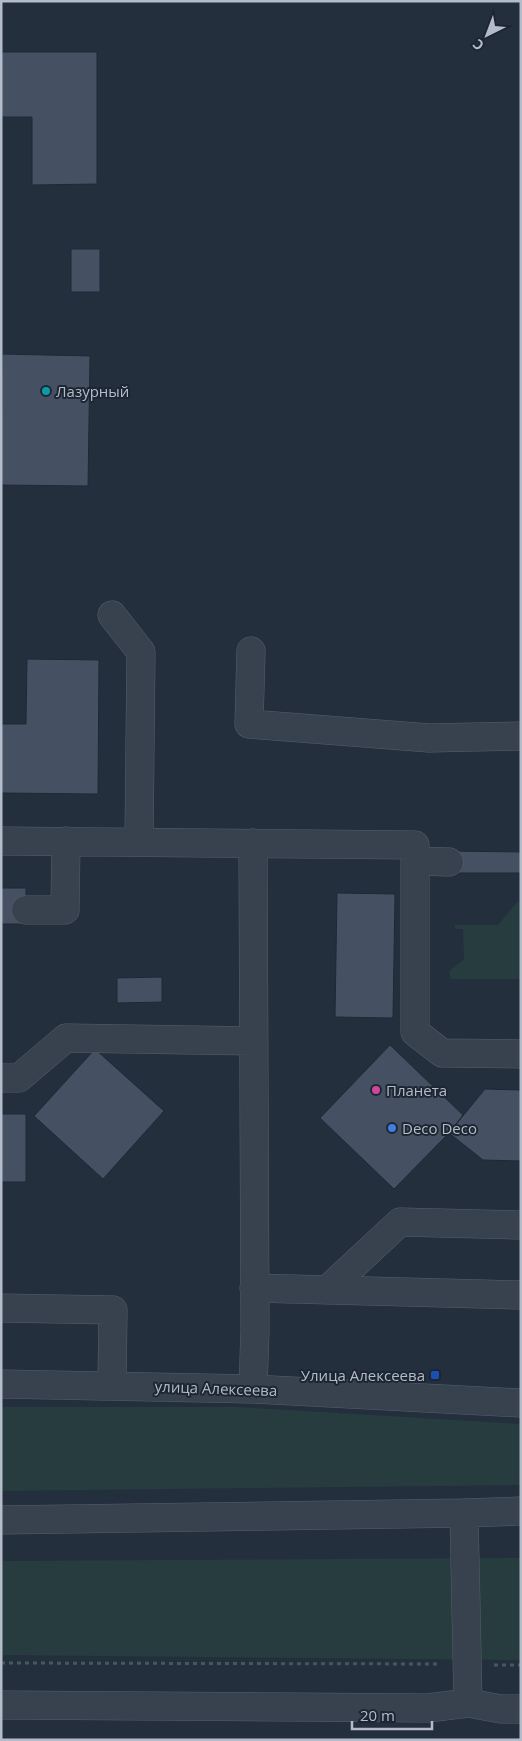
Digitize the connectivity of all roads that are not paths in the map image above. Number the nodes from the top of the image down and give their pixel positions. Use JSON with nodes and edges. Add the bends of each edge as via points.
{"nodes":[{"id":1,"x":112,"y":615,"type":"dead end"},
{"id":2,"x":251,"y":651,"type":"dead end"},
{"id":3,"x":521,"y":736,"type":"edge"},
{"id":4,"x":1,"y":841,"type":"edge"},
{"id":5,"x":66,"y":841,"type":"junction"},
{"id":6,"x":139,"y":842,"type":"junction"},
{"id":7,"x":253,"y":843,"type":"junction"},
{"id":8,"x":415,"y":861,"type":"junction"},
{"id":9,"x":449,"y":862,"type":"dead end"},
{"id":10,"x":26,"y":910,"type":"dead end"},
{"id":11,"x":254,"y":1041,"type":"junction"},
{"id":12,"x":521,"y":1054,"type":"edge"},
{"id":13,"x":1,"y":1078,"type":"edge"},
{"id":14,"x":521,"y":1225,"type":"edge"},
{"id":15,"x":254,"y":1288,"type":"junction"},
{"id":16,"x":327,"y":1290,"type":"junction"},
{"id":17,"x":521,"y":1294,"type":"edge"},
{"id":18,"x":1,"y":1308,"type":"edge"},
{"id":19,"x":1,"y":1384,"type":"edge"},
{"id":20,"x":112,"y":1386,"type":"junction"},
{"id":21,"x":253,"y":1388,"type":"junction"},
{"id":22,"x":521,"y":1403,"type":"edge"},
{"id":23,"x":521,"y":1511,"type":"edge"},
{"id":24,"x":464,"y":1513,"type":"junction"},
{"id":25,"x":1,"y":1520,"type":"edge"},
{"id":26,"x":468,"y":1703,"type":"junction"},
{"id":27,"x":1,"y":1705,"type":"edge"},
{"id":28,"x":521,"y":1709,"type":"edge"}],
"edges":[{"from":1,"to":6,"type":"street","via":[[141,652]]},
{"from":2,"to":3,"type":"street","via":[[250,724],[429,738]]},
{"from":4,"to":5,"type":"street"},
{"from":5,"to":6,"type":"street"},
{"from":5,"to":10,"type":"street","via":[[65,910]]},
{"from":6,"to":7,"type":"street"},
{"from":7,"to":8,"type":"street","via":[[415,845]]},
{"from":7,"to":11,"type":"street"},
{"from":8,"to":9,"type":"street"},
{"from":8,"to":12,"type":"street","via":[[415,1032],[442,1053]]},
{"from":11,"to":13,"type":"street","via":[[66,1038],[19,1078]]},
{"from":11,"to":15,"type":"street"},
{"from":14,"to":16,"type":"street","via":[[400,1222]]},
{"from":15,"to":16,"type":"street"},
{"from":15,"to":21,"type":"street"},
{"from":16,"to":17,"type":"street"},
{"from":18,"to":20,"type":"street","via":[[112,1310]]},
{"from":19,"to":20,"type":"street","name":"улица Алексеева"},
{"from":20,"to":21,"type":"street","name":"улица Алексеева"},
{"from":21,"to":22,"type":"street","name":"улица Алексеева"},
{"from":23,"to":24,"type":"street"},
{"from":24,"to":25,"type":"street"},
{"from":24,"to":26,"type":"street"},
{"from":26,"to":27,"type":"street","via":[[428,1708]]},
{"from":26,"to":28,"type":"street"}]}
